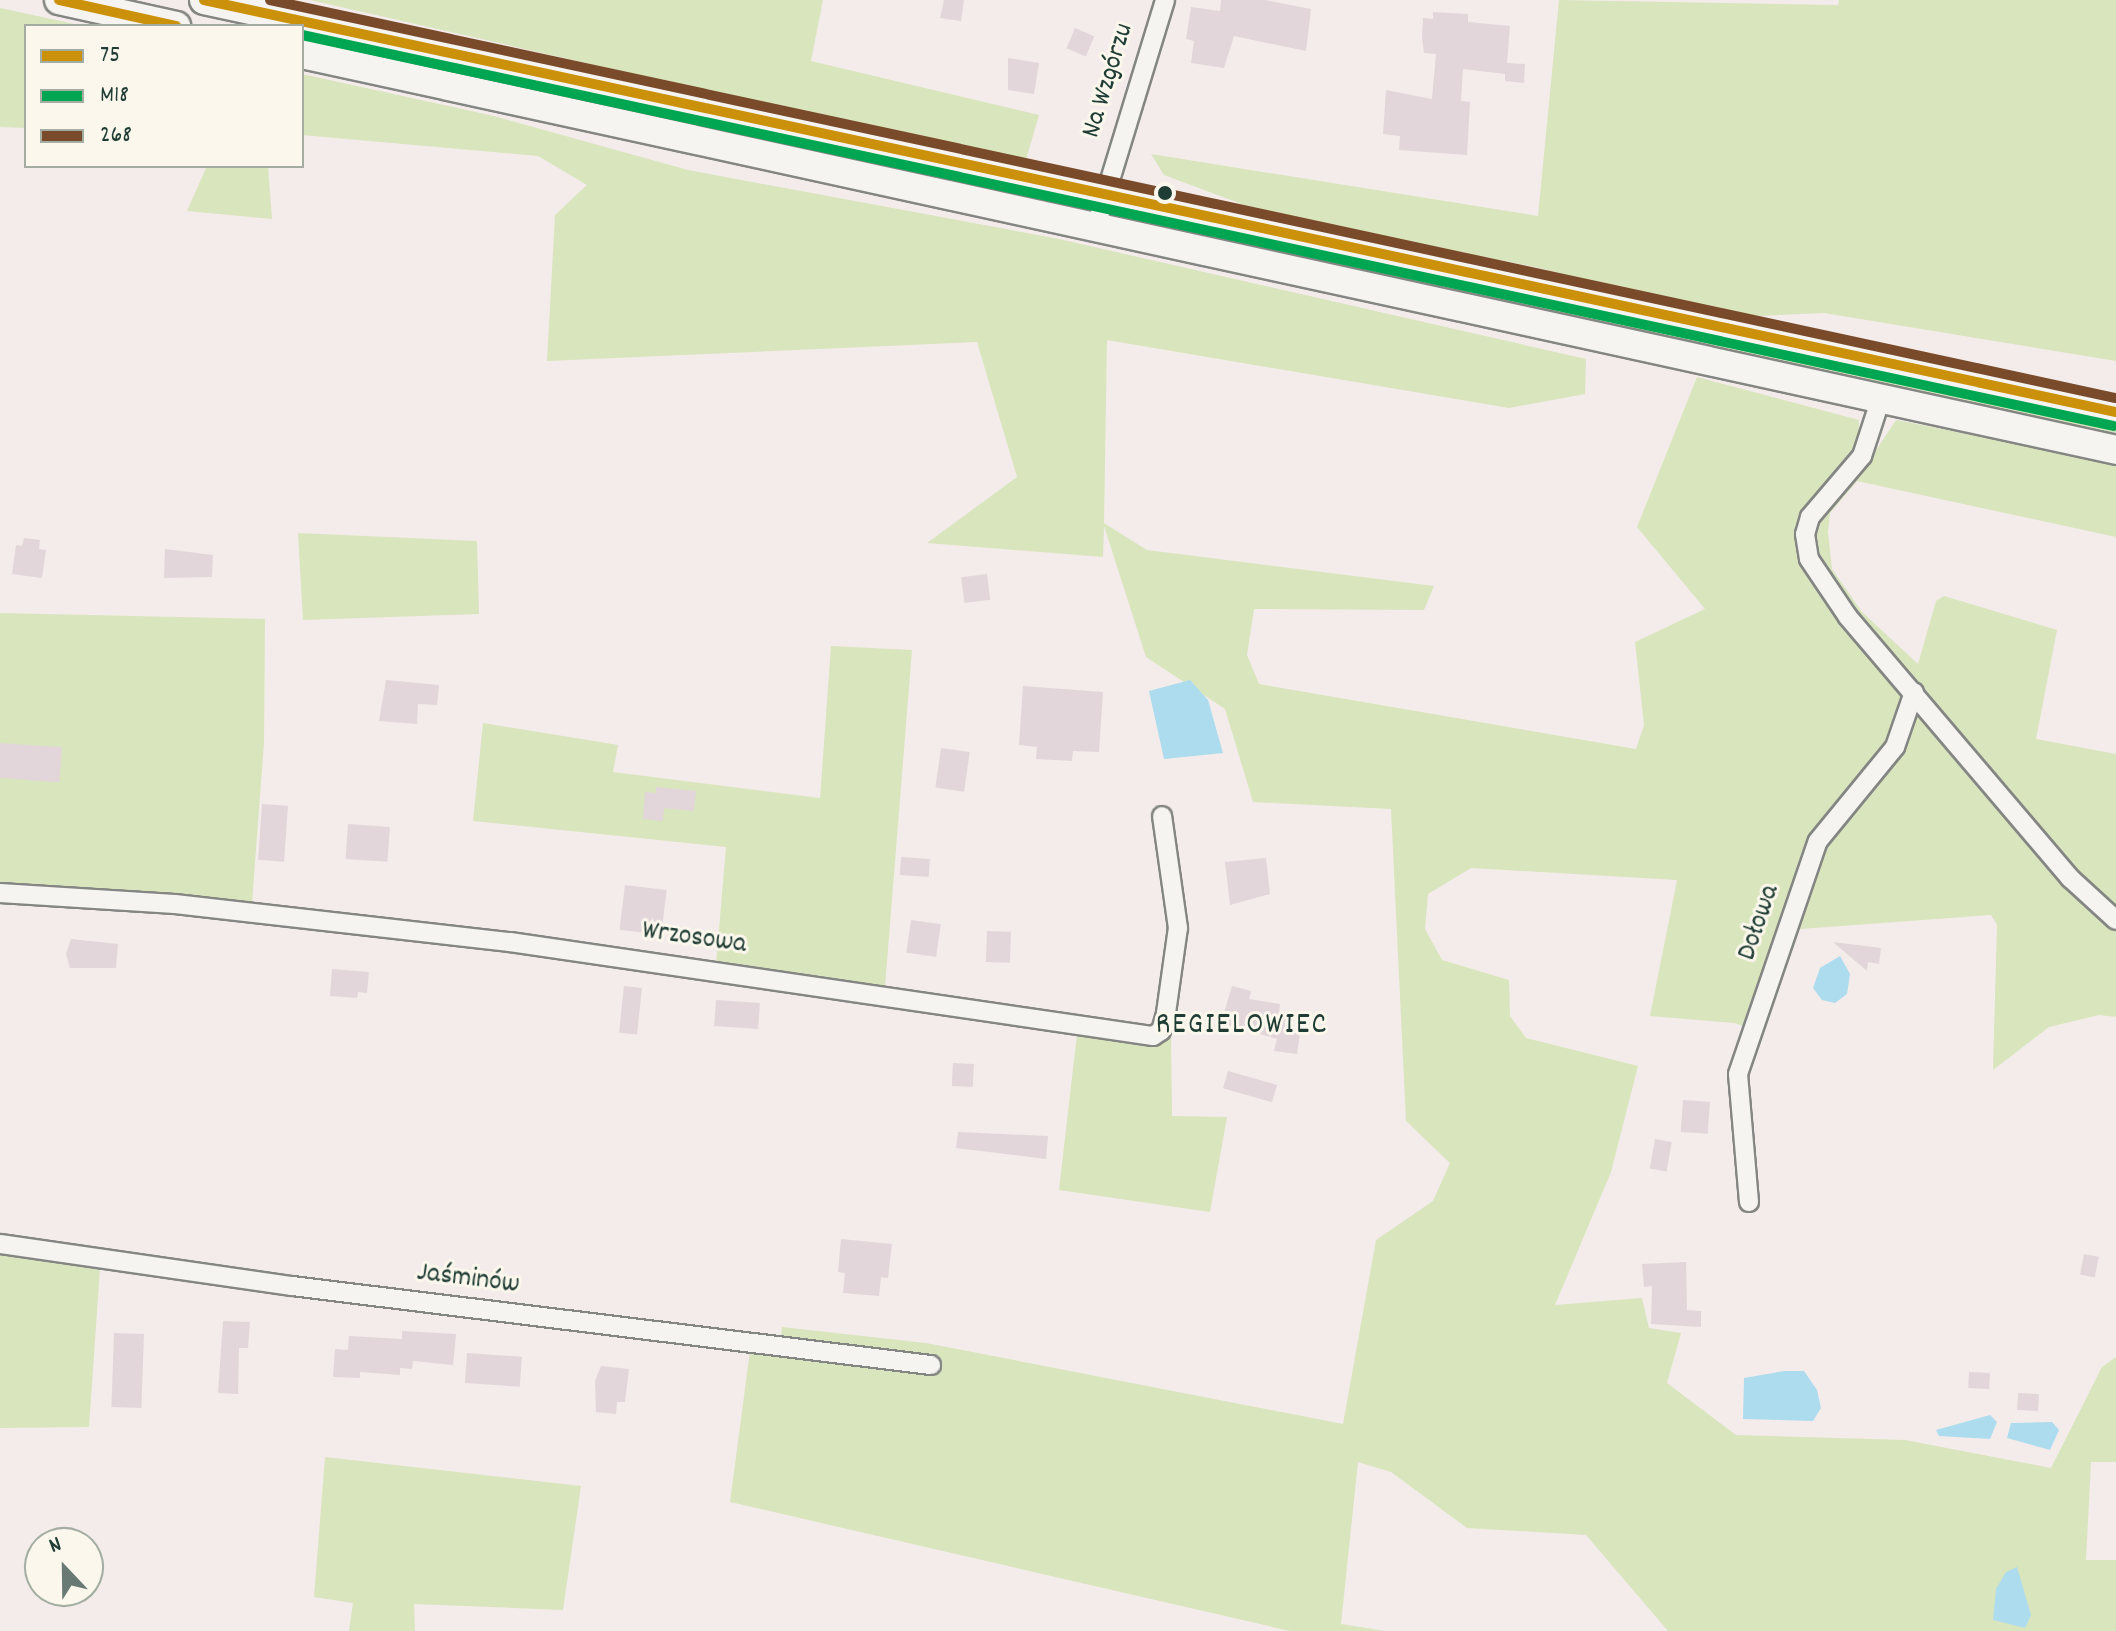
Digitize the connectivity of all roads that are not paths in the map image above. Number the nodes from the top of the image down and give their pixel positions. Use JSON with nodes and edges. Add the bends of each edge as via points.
{"nodes":[{"id":1,"x":59,"y":0,"type":"edge"},
{"id":2,"x":204,"y":0,"type":"edge"},
{"id":3,"x":1165,"y":0,"type":"edge"},
{"id":4,"x":167,"y":24,"type":"edge"},
{"id":5,"x":304,"y":54,"type":"edge"},
{"id":6,"x":1104,"y":195,"type":"junction"},
{"id":7,"x":1096,"y":226,"type":"junction"},
{"id":8,"x":1881,"y":398,"type":"junction"},
{"id":9,"x":2116,"y":412,"type":"edge"},
{"id":10,"x":2116,"y":450,"type":"edge"},
{"id":11,"x":1914,"y":692,"type":"junction"},
{"id":12,"x":1162,"y":816,"type":"dead end"},
{"id":13,"x":0,"y":893,"type":"edge"},
{"id":14,"x":2116,"y":920,"type":"edge"},
{"id":15,"x":1749,"y":1202,"type":"dead end"},
{"id":16,"x":0,"y":1244,"type":"edge"},
{"id":17,"x":931,"y":1365,"type":"dead end"}],
"edges":[{"from":1,"to":4,"type":"main road"},
{"from":2,"to":6,"type":"main road"},
{"from":3,"to":6,"type":"street","name":"Na Wzgórzu"},
{"from":5,"to":7,"type":"main road"},
{"from":6,"to":7,"type":"street","name":"Na Wzgórzu"},
{"from":6,"to":9,"type":"main road"},
{"from":7,"to":8,"type":"main road"},
{"from":8,"to":10,"type":"main road"},
{"from":8,"to":11,"type":"street","via":[[1862,456],[1810,517],[1805,534],[1809,559],[1826,589]]},
{"from":11,"to":14,"type":"street","via":[[2070,878]]},
{"from":11,"to":15,"type":"street","name":"Dołowa","via":[[1895,747],[1818,841],[1738,1074]]},
{"from":12,"to":13,"type":"street","name":"Wrzosowa","via":[[1178,928],[1166,1013],[1161,1031],[1153,1036],[510,942],[175,904]]},
{"from":16,"to":17,"type":"street","name":"Jaśminów","via":[[292,1286]]}]}
